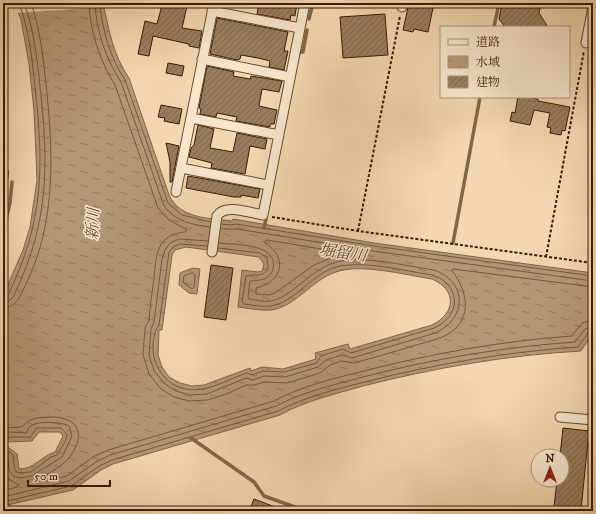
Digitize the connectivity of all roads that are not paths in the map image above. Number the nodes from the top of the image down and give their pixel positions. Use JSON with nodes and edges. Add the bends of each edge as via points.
{"nodes":[{"id":1,"x":305,"y":3,"type":"edge"},
{"id":2,"x":593,"y":6,"type":"edge"},
{"id":3,"x":213,"y":7,"type":"edge"},
{"id":4,"x":300,"y":28,"type":"junction"},
{"id":5,"x":586,"y":43,"type":"road end"},
{"id":6,"x":202,"y":59,"type":"junction"},
{"id":7,"x":290,"y":77,"type":"junction"},
{"id":8,"x":191,"y":118,"type":"junction"},
{"id":9,"x":278,"y":135,"type":"junction"},
{"id":10,"x":181,"y":168,"type":"junction"},
{"id":11,"x":268,"y":185,"type":"junction"},
{"id":12,"x":176,"y":192,"type":"dead end"},
{"id":13,"x":212,"y":252,"type":"dead end"},
{"id":14,"x":560,"y":417,"type":"dead end"},
{"id":15,"x":593,"y":420,"type":"edge"}],
"edges":[{"from":1,"to":4,"type":"street"},
{"from":2,"to":5,"type":"street"},
{"from":3,"to":4,"type":"street"},
{"from":3,"to":6,"type":"street"},
{"from":4,"to":7,"type":"street"},
{"from":6,"to":7,"type":"street"},
{"from":6,"to":8,"type":"street"},
{"from":7,"to":9,"type":"street"},
{"from":8,"to":9,"type":"street"},
{"from":8,"to":10,"type":"street"},
{"from":9,"to":11,"type":"street"},
{"from":10,"to":11,"type":"street"},
{"from":10,"to":12,"type":"street"},
{"from":11,"to":13,"type":"street","via":[[263,215],[222,210],[217,216]]},
{"from":14,"to":15,"type":"street"}]}
